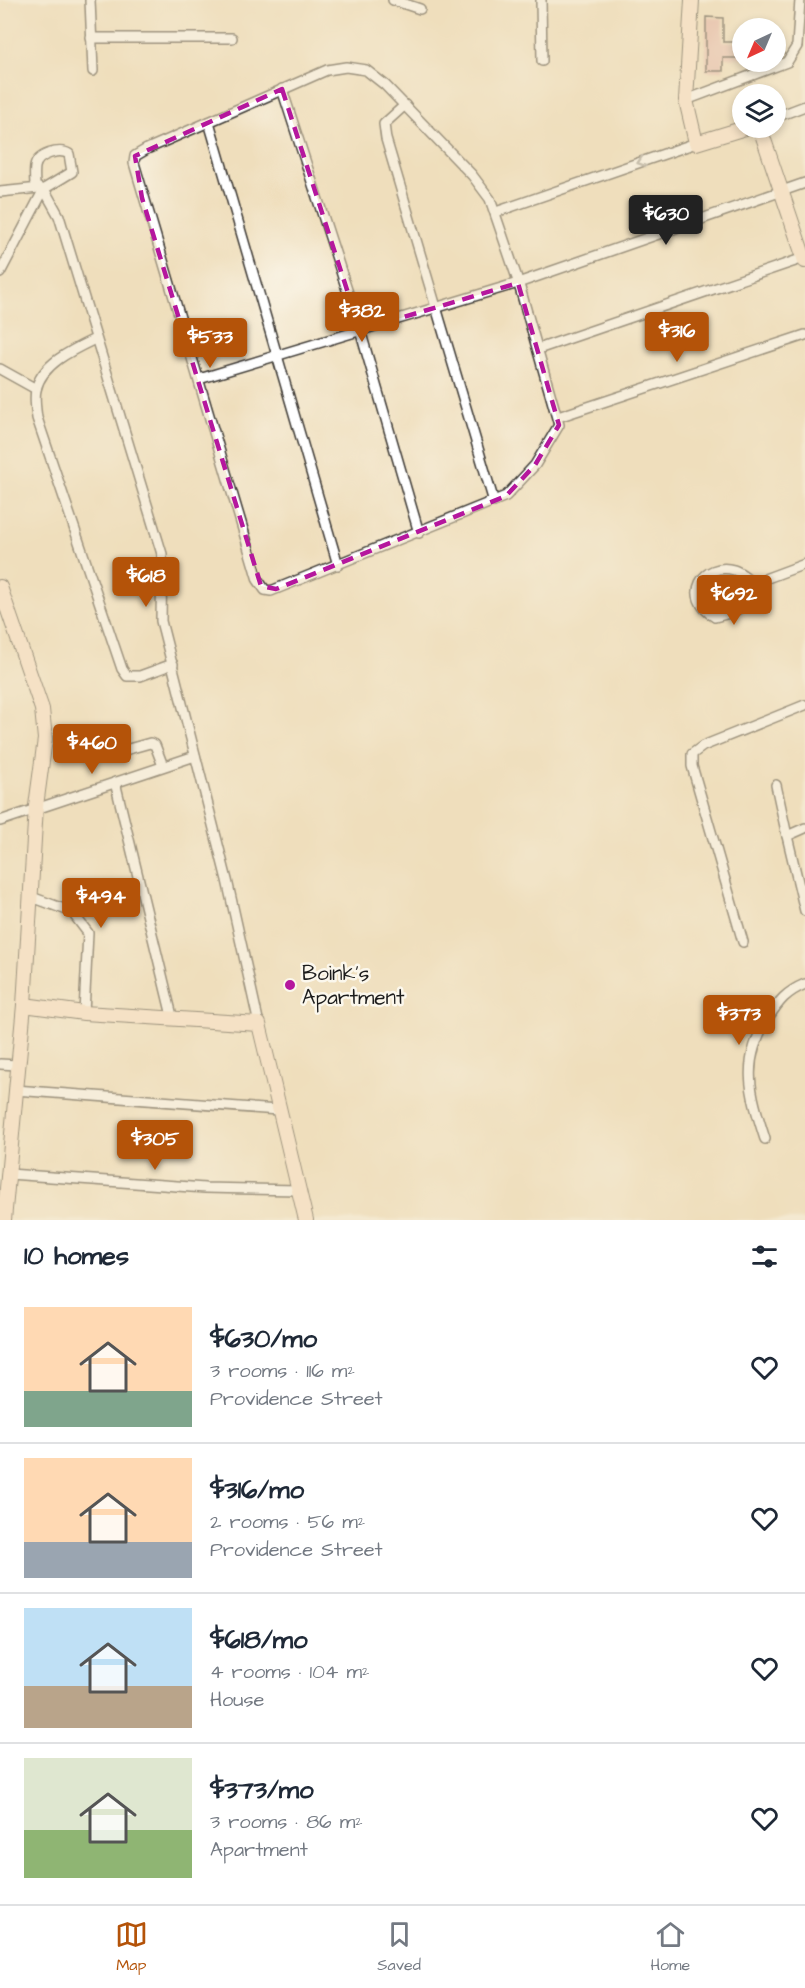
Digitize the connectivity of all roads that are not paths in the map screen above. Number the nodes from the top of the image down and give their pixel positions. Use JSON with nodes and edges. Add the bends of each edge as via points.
{"nodes":[{"id":1,"x":90,"y":0,"type":"edge"},
{"id":2,"x":393,"y":0,"type":"edge"},
{"id":3,"x":541,"y":0,"type":"edge"},
{"id":4,"x":692,"y":0,"type":"edge"},
{"id":5,"x":800,"y":0,"type":"edge"},
{"id":6,"x":420,"y":9,"type":"dead end"},
{"id":7,"x":91,"y":38,"type":"junction"},
{"id":8,"x":232,"y":38,"type":"dead end"},
{"id":9,"x":542,"y":61,"type":"dead end"},
{"id":10,"x":93,"y":71,"type":"dead end"},
{"id":11,"x":282,"y":89,"type":"junction"},
{"id":12,"x":686,"y":100,"type":"junction"},
{"id":13,"x":405,"y":105,"type":"junction"},
{"id":14,"x":805,"y":106,"type":"edge"},
{"id":15,"x":786,"y":113,"type":"edge"},
{"id":16,"x":209,"y":122,"type":"junction"},
{"id":17,"x":732,"y":132,"type":"edge"},
{"id":18,"x":764,"y":138,"type":"edge"},
{"id":19,"x":696,"y":143,"type":"junction"},
{"id":20,"x":805,"y":183,"type":"edge"},
{"id":21,"x":39,"y":188,"type":"junction"},
{"id":22,"x":782,"y":190,"type":"junction"},
{"id":23,"x":0,"y":192,"type":"edge"},
{"id":24,"x":496,"y":212,"type":"junction"},
{"id":25,"x":804,"y":259,"type":"edge"},
{"id":26,"x":0,"y":273,"type":"edge"},
{"id":27,"x":518,"y":283,"type":"junction"},
{"id":28,"x":438,"y":308,"type":"junction"},
{"id":29,"x":360,"y":330,"type":"junction"},
{"id":30,"x":805,"y":335,"type":"edge"},
{"id":31,"x":95,"y":339,"type":"junction"},
{"id":32,"x":538,"y":349,"type":"junction"},
{"id":33,"x":277,"y":353,"type":"junction"},
{"id":34,"x":0,"y":369,"type":"edge"},
{"id":35,"x":199,"y":379,"type":"junction"},
{"id":36,"x":36,"y":389,"type":"junction"},
{"id":37,"x":558,"y":417,"type":"junction"},
{"id":38,"x":494,"y":502,"type":"junction"},
{"id":39,"x":419,"y":533,"type":"junction"},
{"id":40,"x":805,"y":564,"type":"edge"},
{"id":41,"x":338,"y":565,"type":"junction"},
{"id":42,"x":754,"y":583,"type":"junction"},
{"id":43,"x":0,"y":587,"type":"edge"},
{"id":44,"x":173,"y":664,"type":"junction"},
{"id":45,"x":805,"y":705,"type":"edge"},
{"id":46,"x":195,"y":756,"type":"junction"},
{"id":47,"x":93,"y":759,"type":"dead end"},
{"id":48,"x":163,"y":766,"type":"junction"},
{"id":49,"x":115,"y":782,"type":"junction"},
{"id":50,"x":776,"y":785,"type":"dead end"},
{"id":51,"x":36,"y":807,"type":"junction"},
{"id":52,"x":0,"y":821,"type":"edge"},
{"id":53,"x":805,"y":828,"type":"edge"},
{"id":54,"x":787,"y":836,"type":"junction"},
{"id":55,"x":29,"y":896,"type":"junction"},
{"id":56,"x":805,"y":911,"type":"edge"},
{"id":57,"x":743,"y":942,"type":"dead end"},
{"id":58,"x":805,"y":984,"type":"edge"},
{"id":59,"x":24,"y":1005,"type":"junction"},
{"id":60,"x":84,"y":1013,"type":"junction"},
{"id":61,"x":173,"y":1020,"type":"junction"},
{"id":62,"x":259,"y":1024,"type":"junction"},
{"id":63,"x":0,"y":1064,"type":"edge"},
{"id":64,"x":16,"y":1065,"type":"junction"},
{"id":65,"x":15,"y":1090,"type":"junction"},
{"id":66,"x":278,"y":1110,"type":"junction"},
{"id":67,"x":765,"y":1139,"type":"dead end"},
{"id":68,"x":9,"y":1174,"type":"junction"},
{"id":69,"x":299,"y":1190,"type":"junction"},
{"id":70,"x":4,"y":1220,"type":"edge"},
{"id":71,"x":306,"y":1220,"type":"edge"}],
"edges":[{"from":1,"to":7,"type":"street"},
{"from":2,"to":6,"type":"street"},
{"from":3,"to":9,"type":"street"},
{"from":4,"to":12,"type":"street"},
{"from":5,"to":12,"type":"street","via":[[797,46],[787,62]]},
{"from":7,"to":8,"type":"street"},
{"from":7,"to":10,"type":"street"},
{"from":11,"to":13,"type":"street","via":[[327,70],[356,67],[366,70]]},
{"from":11,"to":16,"type":"street"},
{"from":11,"to":29,"type":"street"},
{"from":12,"to":19,"type":"street"},
{"from":13,"to":24,"type":"street","via":[[481,186]]},
{"from":13,"to":28,"type":"street","via":[[384,124],[386,139]]},
{"from":14,"to":15,"type":"street"},
{"from":16,"to":33,"type":"street"},
{"from":16,"to":35,"type":"street","via":[[140,152],[134,163]]},
{"from":17,"to":19,"type":"street"},
{"from":18,"to":22,"type":"street"},
{"from":19,"to":24,"type":"street","one_way":true},
{"from":20,"to":22,"type":"street"},
{"from":21,"to":21,"type":"street","via":[[35,164],[50,154],[66,152],[72,158],[72,172]]},
{"from":21,"to":23,"type":"street"},
{"from":21,"to":26,"type":"street"},
{"from":21,"to":31,"type":"street","via":[[59,216]]},
{"from":22,"to":25,"type":"street"},
{"from":22,"to":27,"type":"street"},
{"from":24,"to":27,"type":"street"},
{"from":25,"to":32,"type":"street"},
{"from":27,"to":28,"type":"street"},
{"from":27,"to":32,"type":"street"},
{"from":28,"to":29,"type":"street"},
{"from":28,"to":38,"type":"street"},
{"from":29,"to":33,"type":"street"},
{"from":29,"to":39,"type":"street"},
{"from":30,"to":37,"type":"street"},
{"from":31,"to":36,"type":"street","via":[[61,355]]},
{"from":31,"to":44,"type":"street","via":[[162,554],[161,621]]},
{"from":32,"to":37,"type":"street"},
{"from":33,"to":35,"type":"street"},
{"from":33,"to":41,"type":"street"},
{"from":34,"to":36,"type":"street"},
{"from":35,"to":41,"type":"street","via":[[261,586],[271,591]]},
{"from":36,"to":44,"type":"street","via":[[37,418],[122,669],[127,676],[134,677]]},
{"from":37,"to":38,"type":"street","via":[[558,425],[535,465],[516,487]]},
{"from":38,"to":39,"type":"street"},
{"from":39,"to":41,"type":"street"},
{"from":40,"to":42,"type":"street"},
{"from":42,"to":42,"type":"street","via":[[733,570],[716,572],[698,584],[698,601],[715,617],[734,612],[749,600]]},
{"from":43,"to":51,"type":"street","via":[[45,724]]},
{"from":44,"to":46,"type":"street"},
{"from":45,"to":57,"type":"street","via":[[692,754],[692,766]]},
{"from":46,"to":48,"type":"street"},
{"from":46,"to":62,"type":"street"},
{"from":47,"to":48,"type":"street","via":[[150,743]]},
{"from":48,"to":49,"type":"street"},
{"from":49,"to":51,"type":"street"},
{"from":49,"to":61,"type":"street"},
{"from":50,"to":54,"type":"street"},
{"from":51,"to":52,"type":"street"},
{"from":51,"to":55,"type":"street"},
{"from":53,"to":54,"type":"street"},
{"from":54,"to":56,"type":"street"},
{"from":55,"to":59,"type":"street"},
{"from":55,"to":60,"type":"street","via":[[72,912],[88,933]]},
{"from":58,"to":67,"type":"street","via":[[780,998],[753,1048],[749,1081]]},
{"from":59,"to":60,"type":"street"},
{"from":59,"to":64,"type":"street"},
{"from":60,"to":61,"type":"street"},
{"from":61,"to":62,"type":"street"},
{"from":62,"to":66,"type":"street"},
{"from":63,"to":64,"type":"street"},
{"from":64,"to":65,"type":"street"},
{"from":65,"to":66,"type":"street"},
{"from":65,"to":68,"type":"street"},
{"from":66,"to":69,"type":"street"},
{"from":68,"to":69,"type":"street","via":[[205,1188]]},
{"from":68,"to":70,"type":"street"},
{"from":69,"to":71,"type":"street"}]}
